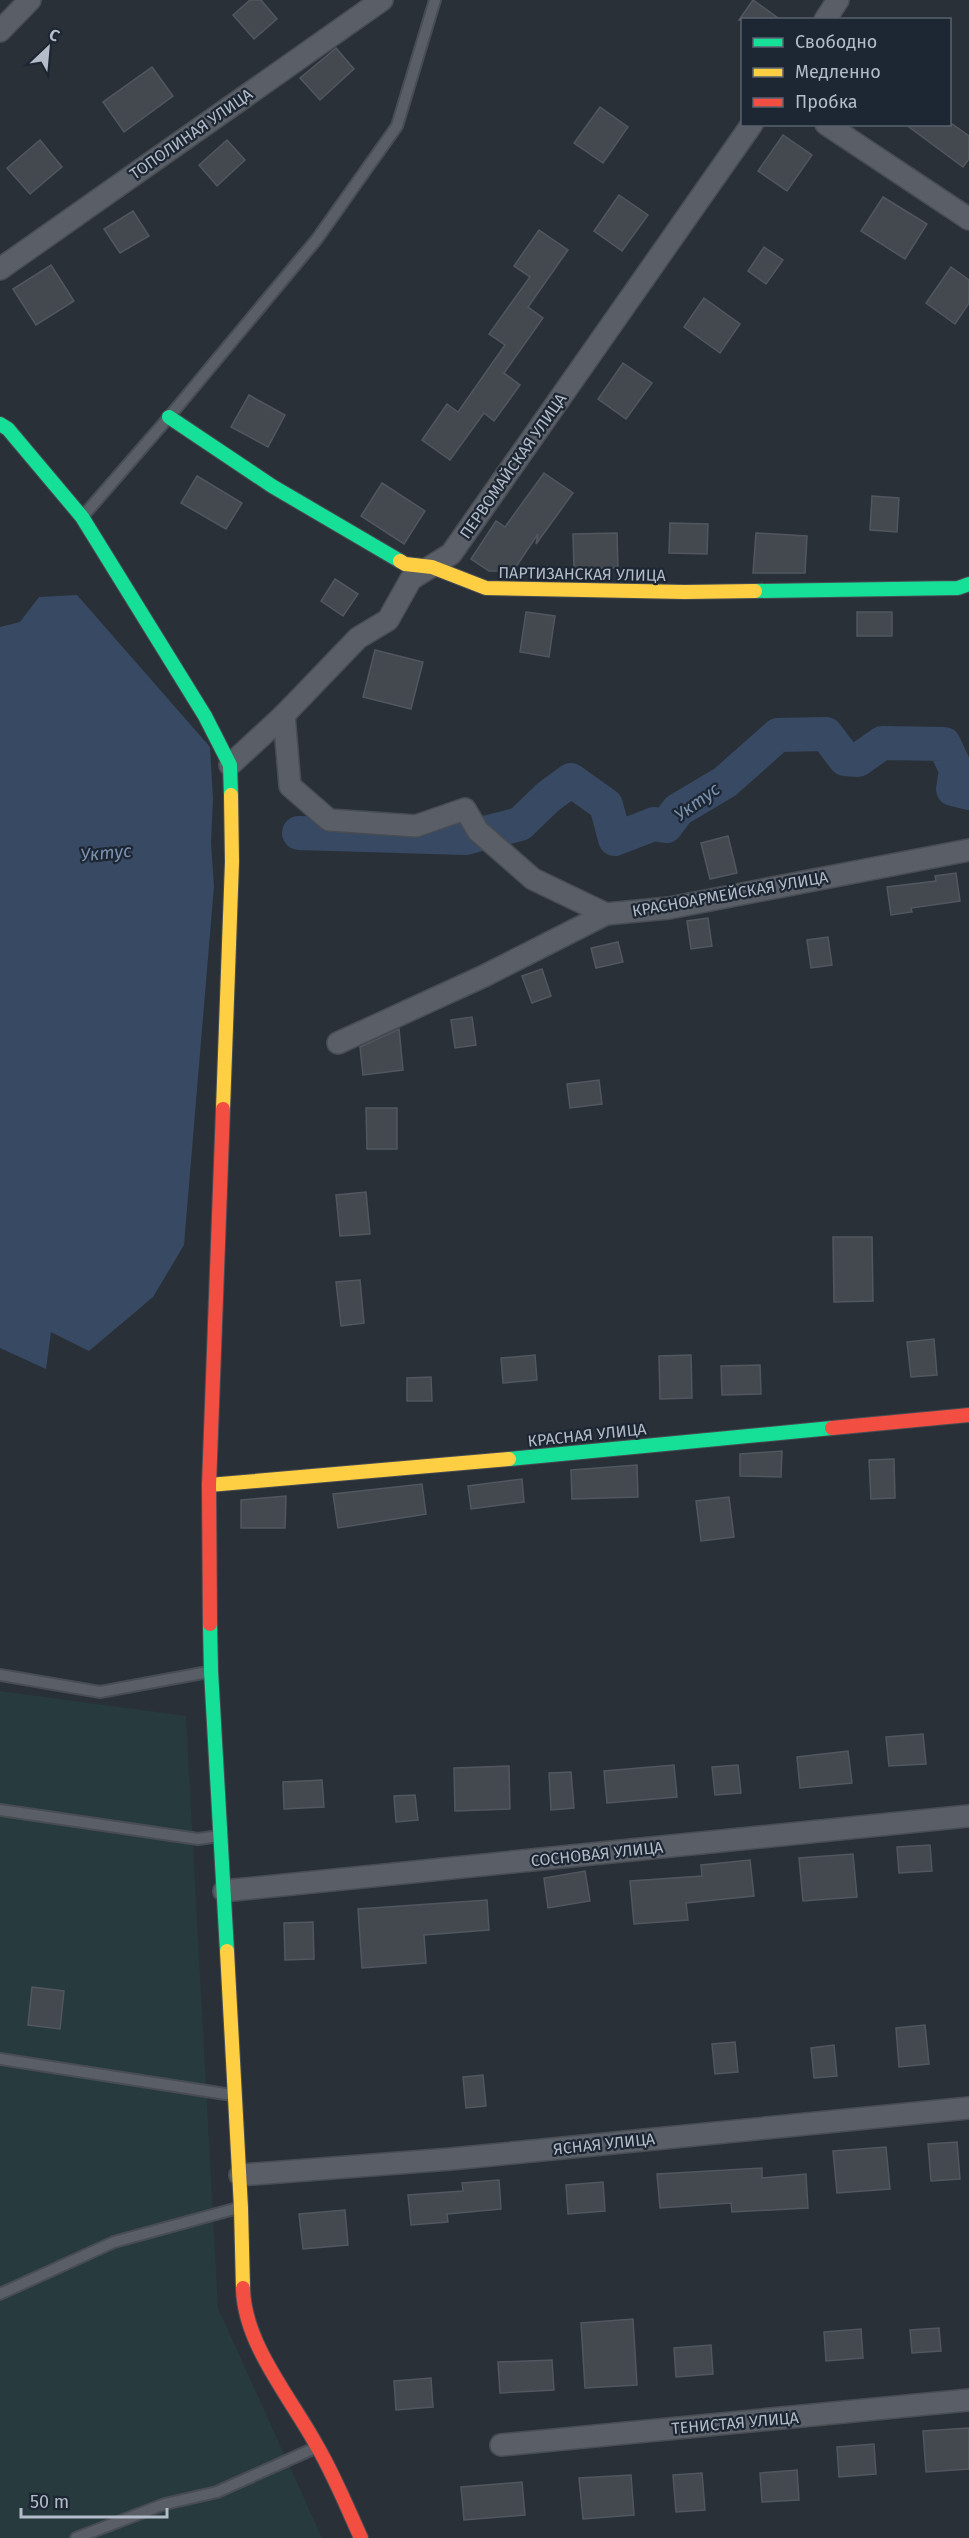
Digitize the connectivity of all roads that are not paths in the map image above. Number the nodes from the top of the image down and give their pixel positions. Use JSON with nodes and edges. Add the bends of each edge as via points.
{"nodes":[{"id":1,"x":30,"y":0,"type":"edge"},
{"id":2,"x":382,"y":0,"type":"edge"},
{"id":3,"x":435,"y":0,"type":"edge"},
{"id":4,"x":838,"y":0,"type":"edge"},
{"id":5,"x":826,"y":18,"type":"edge"},
{"id":6,"x":0,"y":31,"type":"edge"},
{"id":7,"x":751,"y":126,"type":"edge"},
{"id":8,"x":829,"y":126,"type":"edge"},
{"id":9,"x":969,"y":219,"type":"edge"},
{"id":10,"x":0,"y":269,"type":"edge"},
{"id":11,"x":169,"y":417,"type":"junction"},
{"id":12,"x":0,"y":424,"type":"edge"},
{"id":13,"x":82,"y":517,"type":"junction"},
{"id":14,"x":432,"y":567,"type":"junction"},
{"id":15,"x":969,"y":584,"type":"edge"},
{"id":16,"x":284,"y":715,"type":"junction"},
{"id":17,"x":230,"y":765,"type":"junction"},
{"id":18,"x":969,"y":850,"type":"edge"},
{"id":19,"x":606,"y":914,"type":"junction"},
{"id":20,"x":338,"y":1043,"type":"dead end"},
{"id":21,"x":969,"y":1415,"type":"edge"},
{"id":22,"x":208,"y":1485,"type":"junction"},
{"id":23,"x":212,"y":1671,"type":"junction"},
{"id":24,"x":0,"y":1675,"type":"edge"},
{"id":25,"x":0,"y":1810,"type":"edge"},
{"id":26,"x":969,"y":1816,"type":"edge"},
{"id":27,"x":221,"y":1836,"type":"junction"},
{"id":28,"x":224,"y":1891,"type":"junction"},
{"id":29,"x":0,"y":2059,"type":"edge"},
{"id":30,"x":235,"y":2096,"type":"junction"},
{"id":31,"x":969,"y":2108,"type":"edge"},
{"id":32,"x":240,"y":2175,"type":"junction"},
{"id":33,"x":241,"y":2208,"type":"junction"},
{"id":34,"x":0,"y":2294,"type":"edge"},
{"id":35,"x":969,"y":2400,"type":"edge"},
{"id":36,"x":501,"y":2445,"type":"dead end"},
{"id":37,"x":318,"y":2447,"type":"junction"},
{"id":38,"x":76,"y":2538,"type":"edge"},
{"id":39,"x":361,"y":2538,"type":"edge"}],
"edges":[{"from":1,"to":6,"type":"street"},
{"from":2,"to":10,"type":"street","name":"ТОПОЛИНАЯ УЛИЦА"},
{"from":3,"to":11,"type":"lane","via":[[397,126],[317,239]]},
{"from":4,"to":5,"type":"street"},
{"from":7,"to":14,"type":"street","name":"ПЕРВОМАЙСКАЯ УЛИЦА","via":[[451,554]]},
{"from":8,"to":9,"type":"street"},
{"from":11,"to":13,"type":"lane"},
{"from":11,"to":14,"type":"street","name":"ПАРТИЗАНСКАЯ УЛИЦА","via":[[273,486],[405,564]]},
{"from":12,"to":13,"type":"street","via":[[9,429]]},
{"from":13,"to":17,"type":"street","via":[[205,716]]},
{"from":14,"to":15,"type":"street","name":"ПАРТИЗАНСКАЯ УЛИЦА","via":[[486,588],[685,592],[958,588]]},
{"from":14,"to":16,"type":"street","name":"ПЕРВОМАЙСКАЯ УЛИЦА","via":[[411,579],[388,620],[358,638]]},
{"from":16,"to":17,"type":"street","name":"ПЕРВОМАЙСКАЯ УЛИЦА"},
{"from":16,"to":19,"type":"street","via":[[290,786],[329,820],[416,826],[465,809],[478,831],[533,879]]},
{"from":17,"to":22,"type":"street","via":[[232,862]]},
{"from":18,"to":19,"type":"street","name":"КРАСНОАРМЕЙСКАЯ УЛИЦА","via":[[669,908]]},
{"from":19,"to":20,"type":"street","name":"КРАСНОАРМЕЙСКАЯ УЛИЦА"},
{"from":21,"to":22,"type":"street","name":"КРАСНАЯ УЛИЦА"},
{"from":22,"to":23,"type":"street"},
{"from":23,"to":24,"type":"lane","via":[[100,1692]]},
{"from":23,"to":27,"type":"street"},
{"from":25,"to":27,"type":"lane","via":[[198,1839]]},
{"from":26,"to":28,"type":"street","name":"СОСНОВАЯ УЛИЦА"},
{"from":27,"to":28,"type":"street"},
{"from":28,"to":30,"type":"street"},
{"from":29,"to":30,"type":"lane"},
{"from":30,"to":32,"type":"street"},
{"from":31,"to":32,"type":"street","name":"ЯСНАЯ УЛИЦА","via":[[451,2159]]},
{"from":32,"to":33,"type":"street"},
{"from":33,"to":34,"type":"lane","via":[[114,2242]]},
{"from":33,"to":37,"type":"street","via":[[243,2306],[254,2337]]},
{"from":35,"to":36,"type":"street","name":"ТЕНИСТАЯ УЛИЦА"},
{"from":37,"to":38,"type":"lane","via":[[217,2492],[165,2504]]},
{"from":37,"to":39,"type":"street"}]}
